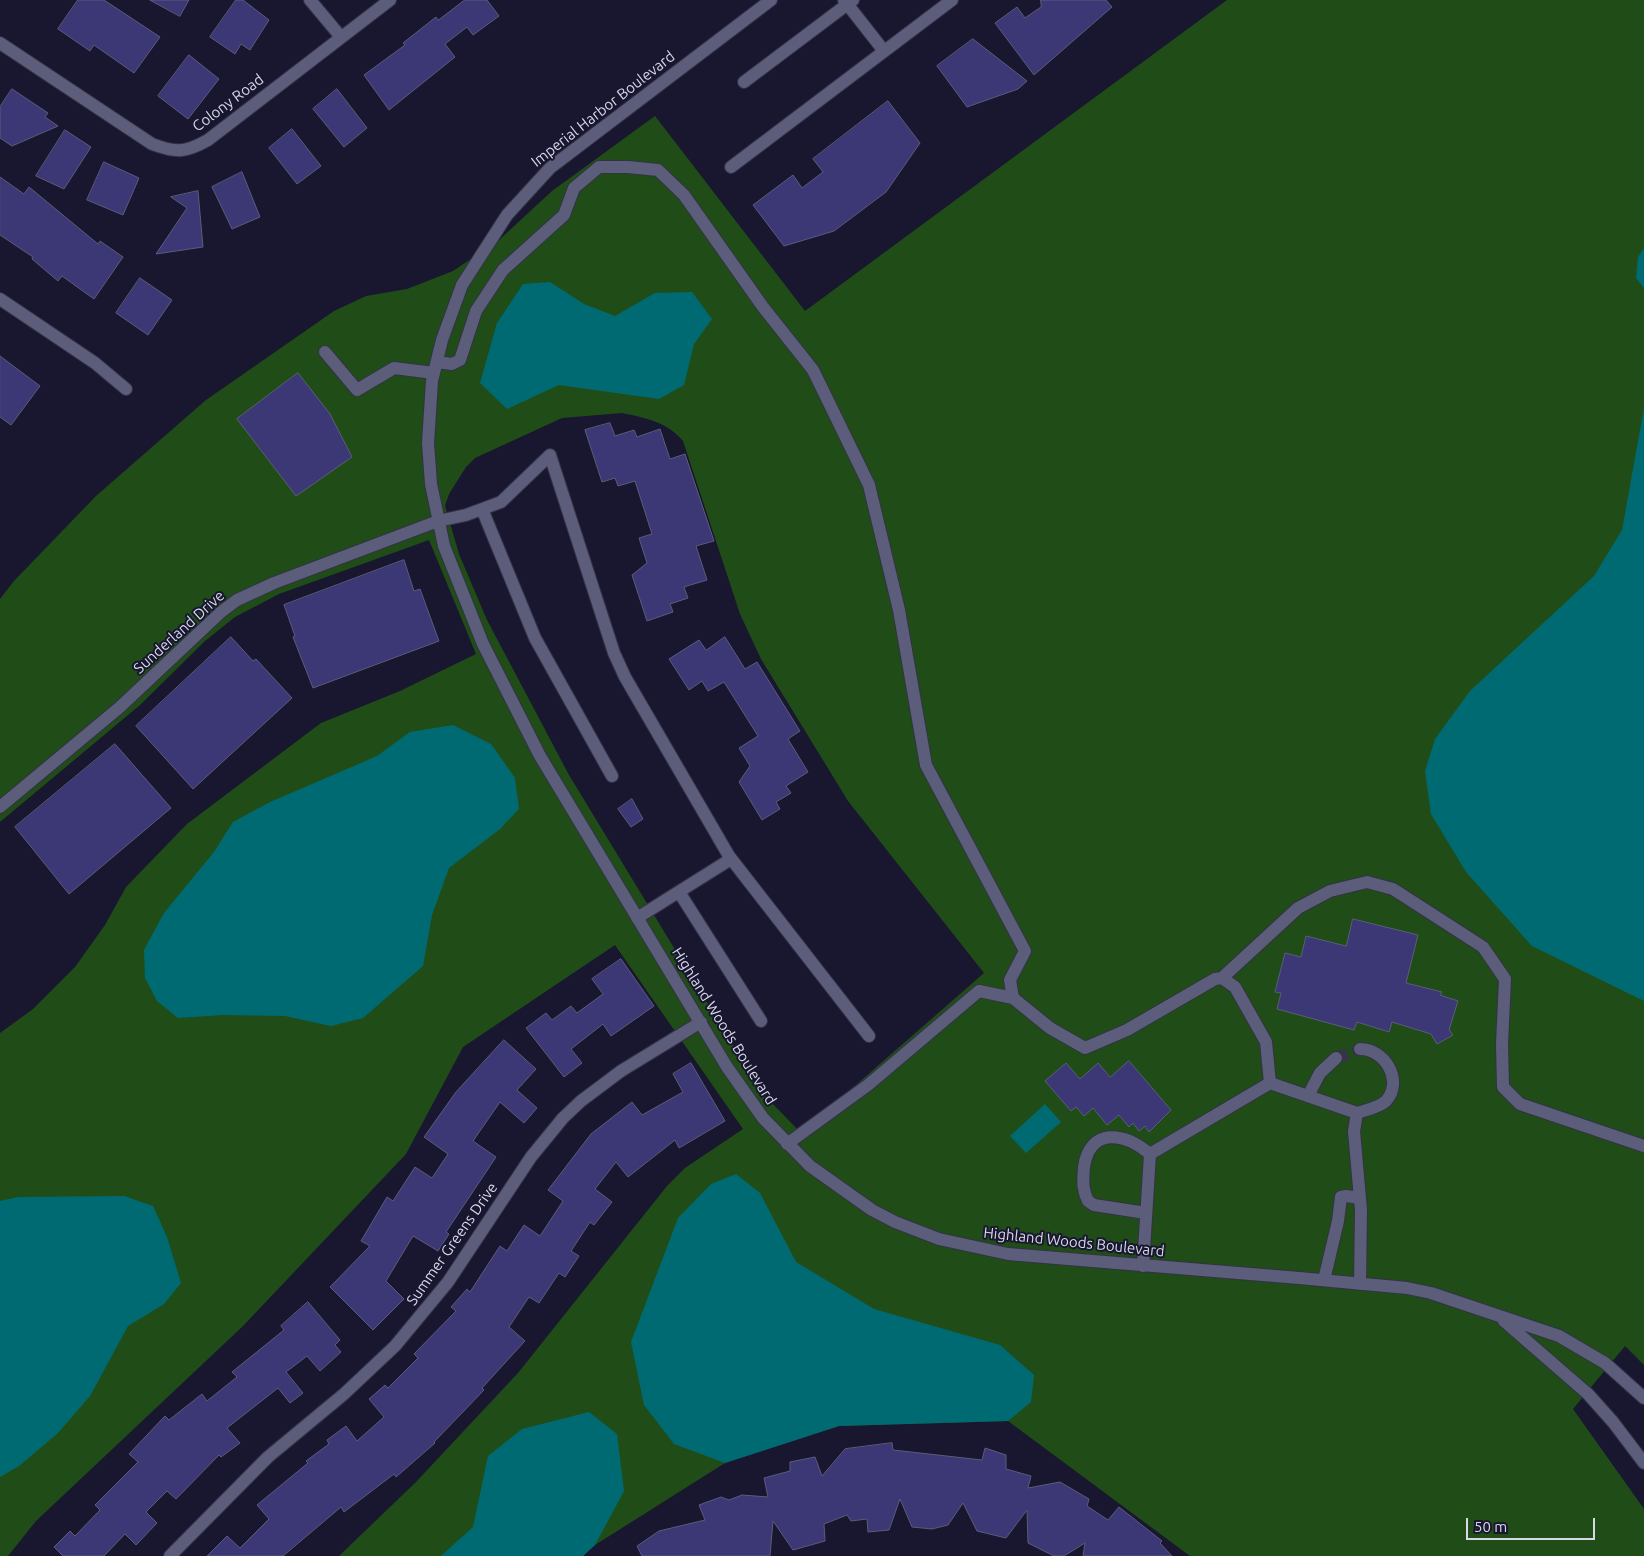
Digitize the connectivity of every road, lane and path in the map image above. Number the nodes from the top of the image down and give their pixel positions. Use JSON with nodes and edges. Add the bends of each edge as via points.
{"nodes":[{"id":1,"x":310,"y":0,"type":"edge"},
{"id":2,"x":390,"y":0,"type":"edge"},
{"id":3,"x":771,"y":0,"type":"edge"},
{"id":4,"x":952,"y":0,"type":"edge"},
{"id":5,"x":848,"y":1,"type":"edge"},
{"id":6,"x":341,"y":37,"type":"junction"},
{"id":7,"x":0,"y":43,"type":"edge"},
{"id":8,"x":884,"y":51,"type":"junction"},
{"id":9,"x":744,"y":82,"type":"dead end"},
{"id":10,"x":731,"y":167,"type":"dead end"},
{"id":11,"x":0,"y":299,"type":"edge"},
{"id":12,"x":325,"y":352,"type":"dead end"},
{"id":13,"x":436,"y":368,"type":"junction"},
{"id":14,"x":126,"y":389,"type":"dead end"},
{"id":15,"x":430,"y":404,"type":"joint"},
{"id":16,"x":482,"y":509,"type":"junction"},
{"id":17,"x":438,"y":521,"type":"junction"},
{"id":18,"x":612,"y":776,"type":"dead end"},
{"id":19,"x":0,"y":807,"type":"edge"},
{"id":20,"x":731,"y":859,"type":"junction"},
{"id":21,"x":679,"y":892,"type":"junction"},
{"id":22,"x":637,"y":918,"type":"junction"},
{"id":23,"x":1222,"y":978,"type":"junction"},
{"id":24,"x":1012,"y":998,"type":"junction"},
{"id":25,"x":760,"y":1021,"type":"dead end"},
{"id":26,"x":701,"y":1022,"type":"junction"},
{"id":27,"x":869,"y":1036,"type":"dead end"},
{"id":28,"x":1360,"y":1050,"type":"tunnel mouth"},
{"id":29,"x":1336,"y":1058,"type":"tunnel mouth"},
{"id":30,"x":1270,"y":1083,"type":"junction"},
{"id":31,"x":1308,"y":1096,"type":"junction"},
{"id":32,"x":1357,"y":1114,"type":"junction"},
{"id":33,"x":787,"y":1144,"type":"junction"},
{"id":34,"x":1644,"y":1146,"type":"edge"},
{"id":35,"x":1150,"y":1154,"type":"junction"},
{"id":36,"x":1360,"y":1198,"type":"junction"},
{"id":37,"x":1146,"y":1213,"type":"junction"},
{"id":38,"x":1144,"y":1266,"type":"junction"},
{"id":39,"x":1324,"y":1280,"type":"junction"},
{"id":40,"x":1360,"y":1284,"type":"junction"},
{"id":41,"x":1498,"y":1316,"type":"junction"},
{"id":42,"x":1644,"y":1398,"type":"edge"},
{"id":43,"x":1644,"y":1462,"type":"edge"},
{"id":44,"x":170,"y":1556,"type":"edge"}],
"edges":[{"from":1,"to":6,"type":"street"},
{"from":2,"to":6,"type":"street","name":"Colony Road"},
{"from":3,"to":13,"type":"street","name":"Imperial Harbor Boulevard","via":[[534,183],[498,227],[472,267],[455,303]]},
{"from":4,"to":8,"type":"street"},
{"from":5,"to":8,"type":"street"},
{"from":5,"to":9,"type":"street"},
{"from":6,"to":7,"type":"street","name":"Colony Road","via":[[208,140],[190,150],[171,151],[152,144]]},
{"from":8,"to":10,"type":"street"},
{"from":11,"to":14,"type":"street","via":[[95,363]]},
{"from":12,"to":13,"type":"street","via":[[356,390],[394,368]]},
{"from":13,"to":15,"type":"street","name":"Imperial Harbor Boulevard"},
{"from":13,"to":24,"type":"street","via":[[460,360],[476,311],[503,270],[564,215],[574,188],[599,167],[658,170],[684,195],[763,307],[813,370],[869,485],[900,610],[926,765],[1024,951],[1010,980]]},
{"from":15,"to":17,"type":"street","name":"Highland Woods Boulevard","via":[[429,465]]},
{"from":16,"to":17,"type":"street","name":"Sunderland Drive"},
{"from":16,"to":18,"type":"street","via":[[535,638]]},
{"from":16,"to":20,"type":"street","name":"Sunderland Drive","via":[[501,502],[550,455],[625,678]]},
{"from":17,"to":19,"type":"street","name":"Sunderland Drive","via":[[274,583],[238,600],[221,612],[120,707]]},
{"from":17,"to":22,"type":"street","name":"Highland Woods Boulevard","via":[[451,567],[505,688],[540,756]]},
{"from":20,"to":21,"type":"street"},
{"from":20,"to":27,"type":"street"},
{"from":21,"to":22,"type":"street"},
{"from":21,"to":25,"type":"street"},
{"from":22,"to":26,"type":"street","name":"Highland Woods Boulevard"},
{"from":23,"to":24,"type":"street","via":[[1127,1030],[1085,1048],[1050,1028]]},
{"from":23,"to":30,"type":"street","via":[[1235,988],[1266,1042]]},
{"from":23,"to":34,"type":"street","via":[[1298,908],[1322,895],[1367,882],[1393,889],[1483,947],[1504,979],[1503,1087],[1520,1104]]},
{"from":24,"to":33,"type":"street","via":[[979,991],[868,1085]]},
{"from":26,"to":33,"type":"street","name":"Highland Woods Boulevard","via":[[750,1102]]},
{"from":26,"to":44,"type":"street","name":"Summer Greens Drive","via":[[614,1076],[563,1118],[531,1157],[448,1282],[395,1346],[344,1394],[268,1457]]},
{"from":28,"to":32,"type":"street","via":[[1376,1052],[1384,1059],[1390,1067],[1392,1088],[1380,1106]]},
{"from":29,"to":31,"type":"street","via":[[1320,1073]]},
{"from":30,"to":31,"type":"street"},
{"from":30,"to":35,"type":"street"},
{"from":31,"to":32,"type":"street"},
{"from":32,"to":36,"type":"street","via":[[1354,1131]]},
{"from":33,"to":38,"type":"street","name":"Highland Woods Boulevard","via":[[851,1197],[895,1222],[939,1239],[1008,1254]]},
{"from":35,"to":37,"type":"street"},
{"from":35,"to":37,"type":"street","via":[[1134,1142],[1106,1136],[1097,1140],[1086,1158],[1082,1185],[1088,1201],[1094,1204]]},
{"from":36,"to":39,"type":"street","via":[[1341,1198]]},
{"from":36,"to":40,"type":"street"},
{"from":37,"to":38,"type":"street"},
{"from":38,"to":39,"type":"street","name":"Highland Woods Boulevard"},
{"from":39,"to":40,"type":"street","name":"Highland Woods Boulevard"},
{"from":40,"to":41,"type":"street","name":"Highland Woods Boulevard","via":[[1431,1293]]},
{"from":41,"to":42,"type":"street","name":"Highland Woods Boulevard","via":[[1559,1336],[1583,1348]]},
{"from":41,"to":43,"type":"street","name":"Highland Woods Boulevard","via":[[1588,1394]]}]}
